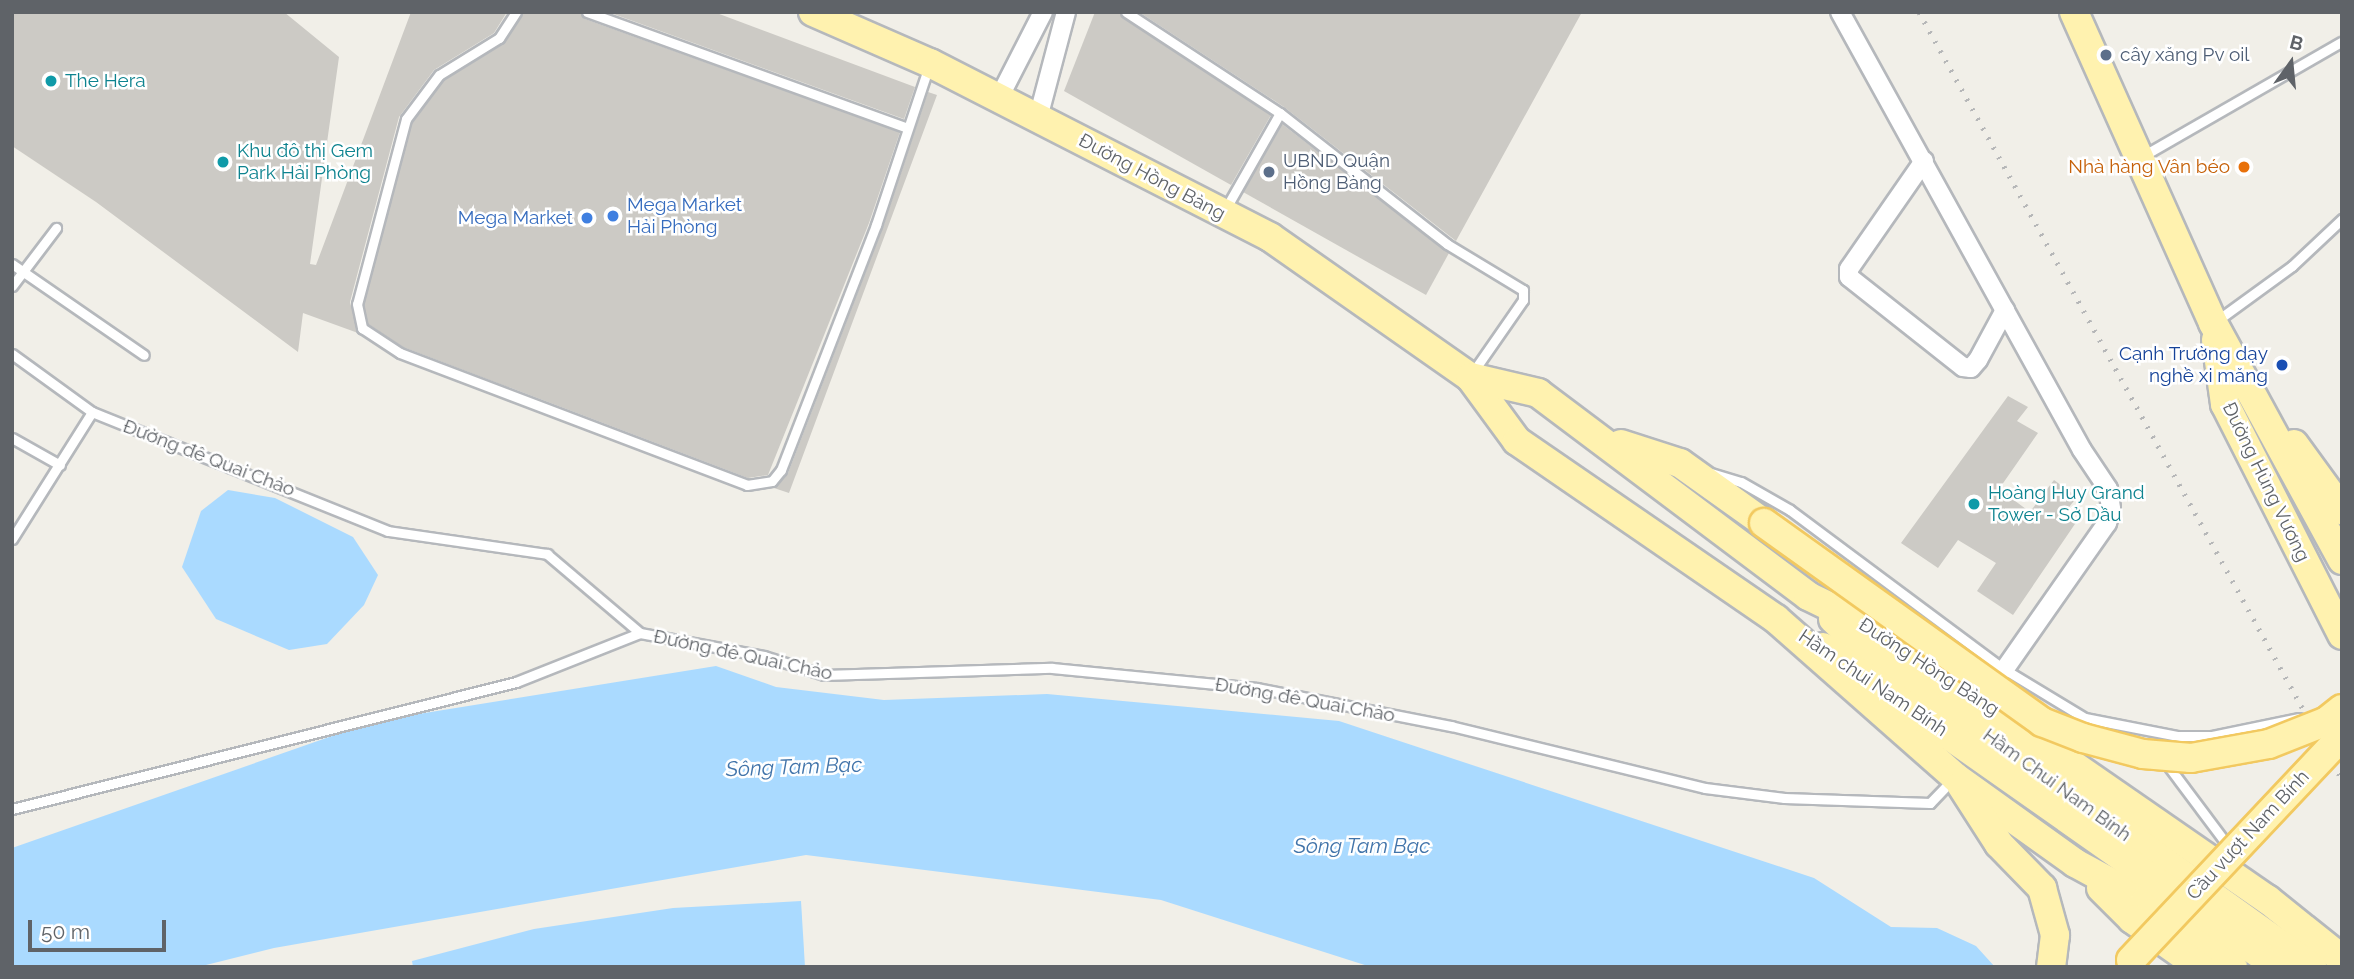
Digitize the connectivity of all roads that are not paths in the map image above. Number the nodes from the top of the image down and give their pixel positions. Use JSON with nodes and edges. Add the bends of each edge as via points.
{"nodes":[{"id":1,"x":516,"y":12,"type":"edge"},
{"id":2,"x":587,"y":12,"type":"edge"},
{"id":3,"x":813,"y":12,"type":"edge"},
{"id":4,"x":1043,"y":12,"type":"edge"},
{"id":5,"x":1066,"y":12,"type":"edge"},
{"id":6,"x":1126,"y":12,"type":"edge"},
{"id":7,"x":1840,"y":12,"type":"edge"},
{"id":8,"x":2074,"y":12,"type":"edge"},
{"id":9,"x":2341,"y":42,"type":"edge"},
{"id":10,"x":930,"y":63,"type":"junction"},
{"id":11,"x":999,"y":98,"type":"junction"},
{"id":12,"x":1280,"y":113,"type":"junction"},
{"id":13,"x":1038,"y":118,"type":"junction"},
{"id":14,"x":908,"y":128,"type":"junction"},
{"id":15,"x":2140,"y":158,"type":"junction"},
{"id":16,"x":1924,"y":161,"type":"junction"},
{"id":17,"x":1222,"y":215,"type":"junction"},
{"id":18,"x":2342,"y":219,"type":"edge"},
{"id":19,"x":56,"y":228,"type":"dead end"},
{"id":20,"x":12,"y":264,"type":"edge"},
{"id":21,"x":23,"y":271,"type":"junction"},
{"id":22,"x":12,"y":286,"type":"edge"},
{"id":23,"x":2005,"y":310,"type":"junction"},
{"id":24,"x":2213,"y":323,"type":"junction"},
{"id":25,"x":12,"y":354,"type":"edge"},
{"id":26,"x":144,"y":355,"type":"dead end"},
{"id":27,"x":1470,"y":377,"type":"junction"},
{"id":28,"x":92,"y":412,"type":"junction"},
{"id":29,"x":2264,"y":415,"type":"junction"},
{"id":30,"x":1598,"y":436,"type":"junction"},
{"id":31,"x":12,"y":438,"type":"edge"},
{"id":32,"x":1680,"y":463,"type":"junction"},
{"id":33,"x":60,"y":465,"type":"junction"},
{"id":34,"x":2342,"y":510,"type":"edge"},
{"id":35,"x":15,"y":527,"type":"edge"},
{"id":36,"x":12,"y":539,"type":"edge"},
{"id":37,"x":2342,"y":560,"type":"edge"},
{"id":38,"x":1808,"y":596,"type":"junction"},
{"id":39,"x":1776,"y":619,"type":"junction"},
{"id":40,"x":640,"y":633,"type":"junction"},
{"id":41,"x":2342,"y":635,"type":"edge"},
{"id":42,"x":2004,"y":670,"type":"junction"},
{"id":43,"x":2342,"y":709,"type":"edge"},
{"id":44,"x":2299,"y":718,"type":"dead end"},
{"id":45,"x":2137,"y":730,"type":"junction"},
{"id":46,"x":2342,"y":736,"type":"edge"},
{"id":47,"x":1955,"y":776,"type":"junction"},
{"id":48,"x":12,"y":809,"type":"edge"},
{"id":49,"x":2236,"y":857,"type":"dead end"},
{"id":50,"x":2074,"y":863,"type":"junction"},
{"id":51,"x":2244,"y":868,"type":"dead end"},
{"id":52,"x":2267,"y":899,"type":"junction"},
{"id":53,"x":2342,"y":959,"type":"edge"},
{"id":54,"x":2128,"y":964,"type":"edge"},
{"id":55,"x":2051,"y":967,"type":"edge"},
{"id":56,"x":2200,"y":967,"type":"edge"},
{"id":57,"x":2233,"y":967,"type":"edge"},
{"id":58,"x":2278,"y":967,"type":"edge"},
{"id":59,"x":2312,"y":967,"type":"edge"}],
"edges":[{"from":1,"to":14,"type":"lane","via":[[499,38],[439,75],[406,119],[358,304],[362,328],[400,353],[731,482],[758,486],[772,481],[781,470],[876,225]]},
{"from":2,"to":14,"type":"lane"},
{"from":3,"to":10,"type":"main road","name":"Đường Hồng Bàng"},
{"from":4,"to":11,"type":"street"},
{"from":5,"to":13,"type":"street"},
{"from":6,"to":12,"type":"lane"},
{"from":7,"to":16,"type":"street"},
{"from":8,"to":15,"type":"main road","name":"Đường Hùng Vương"},
{"from":9,"to":15,"type":"lane"},
{"from":10,"to":11,"type":"main road","name":"Đường Hồng Bàng"},
{"from":10,"to":14,"type":"lane"},
{"from":11,"to":13,"type":"main road","name":"Đường Hồng Bàng"},
{"from":12,"to":17,"type":"lane"},
{"from":12,"to":27,"type":"lane","via":[[1447,244],[1523,290],[1523,300]]},
{"from":13,"to":17,"type":"main road","name":"Đường Hồng Bàng"},
{"from":15,"to":24,"type":"main road","name":"Đường Hùng Vương"},
{"from":16,"to":23,"type":"street"},
{"from":16,"to":23,"type":"street","via":[[1849,269],[1849,277],[1964,367],[1971,368],[1978,360]]},
{"from":17,"to":27,"type":"main road","name":"Đường Hồng Bàng","via":[[1270,237]]},
{"from":18,"to":24,"type":"lane","via":[[2292,266]]},
{"from":19,"to":21,"type":"lane"},
{"from":20,"to":21,"type":"lane"},
{"from":21,"to":22,"type":"lane"},
{"from":21,"to":26,"type":"lane"},
{"from":23,"to":42,"type":"street","via":[[2108,489],[2111,509],[2108,523]]},
{"from":24,"to":29,"type":"main road","name":"Đường Hùng Vương"},
{"from":24,"to":41,"type":"main road","name":"Đường Hùng Vương","via":[[2225,404]]},
{"from":25,"to":28,"type":"lane","name":"Đường đê Quai Chảo"},
{"from":27,"to":30,"type":"main road","name":"Đường Hồng Bàng","via":[[1538,393]]},
{"from":27,"to":39,"type":"main road","name":"Đường Hồng Bàng","via":[[1517,440]]},
{"from":28,"to":33,"type":"lane"},
{"from":28,"to":40,"type":"lane","name":"Đường đê Quai Chảo","via":[[388,531],[547,554]]},
{"from":29,"to":34,"type":"main road","via":[[2306,454]]},
{"from":29,"to":37,"type":"main road","name":"Đường Hùng Vương"},
{"from":30,"to":32,"type":"main road"},
{"from":30,"to":38,"type":"main road","name":"Đường Hồng Bàng"},
{"from":31,"to":33,"type":"lane"},
{"from":32,"to":42,"type":"lane","via":[[1741,482],[1790,510]]},
{"from":32,"to":43,"type":"main road","bridge":true,"via":[[2042,722],[2082,738],[2143,754],[2191,758],[2269,744],[2328,721]]},
{"from":33,"to":35,"type":"lane"},
{"from":35,"to":36,"type":"lane"},
{"from":38,"to":52,"type":"main road","name":"Đường Hồng Bàng","via":[[1896,643]]},
{"from":38,"to":59,"type":"main road","name":"Hầm Chui Nam Bính","via":[[1860,644]]},
{"from":39,"to":47,"type":"main road","name":"Đường Hồng Bàng"},
{"from":39,"to":58,"type":"main road","name":"Hầm chui Nam Bính","via":[[1859,669]]},
{"from":40,"to":47,"type":"lane","name":"Đường đê Quai Chảo","via":[[764,656],[824,675],[1052,668],[1257,688],[1451,726],[1705,788],[1784,798],[1930,803]]},
{"from":40,"to":48,"type":"lane","name":"Đường đê Quai Chảo","via":[[516,682]]},
{"from":42,"to":45,"type":"lane","via":[[2085,718]]},
{"from":44,"to":45,"type":"lane","via":[[2212,736]]},
{"from":45,"to":49,"type":"lane","via":[[2177,775]]},
{"from":46,"to":54,"type":"main road","name":"Cầu vượt Nam Bính","bridge":true},
{"from":47,"to":50,"type":"main road","name":"Đường Hồng Bàng"},
{"from":47,"to":55,"type":"main road","via":[[1999,844],[2042,888],[2054,934]]},
{"from":50,"to":56,"type":"main road","via":[[2132,919]]},
{"from":50,"to":57,"type":"main road","name":"Đường Hồng Bàng","via":[[2145,901]]},
{"from":51,"to":52,"type":"lane"},
{"from":52,"to":53,"type":"main road","name":"Đường Hồng Bàng"}]}
